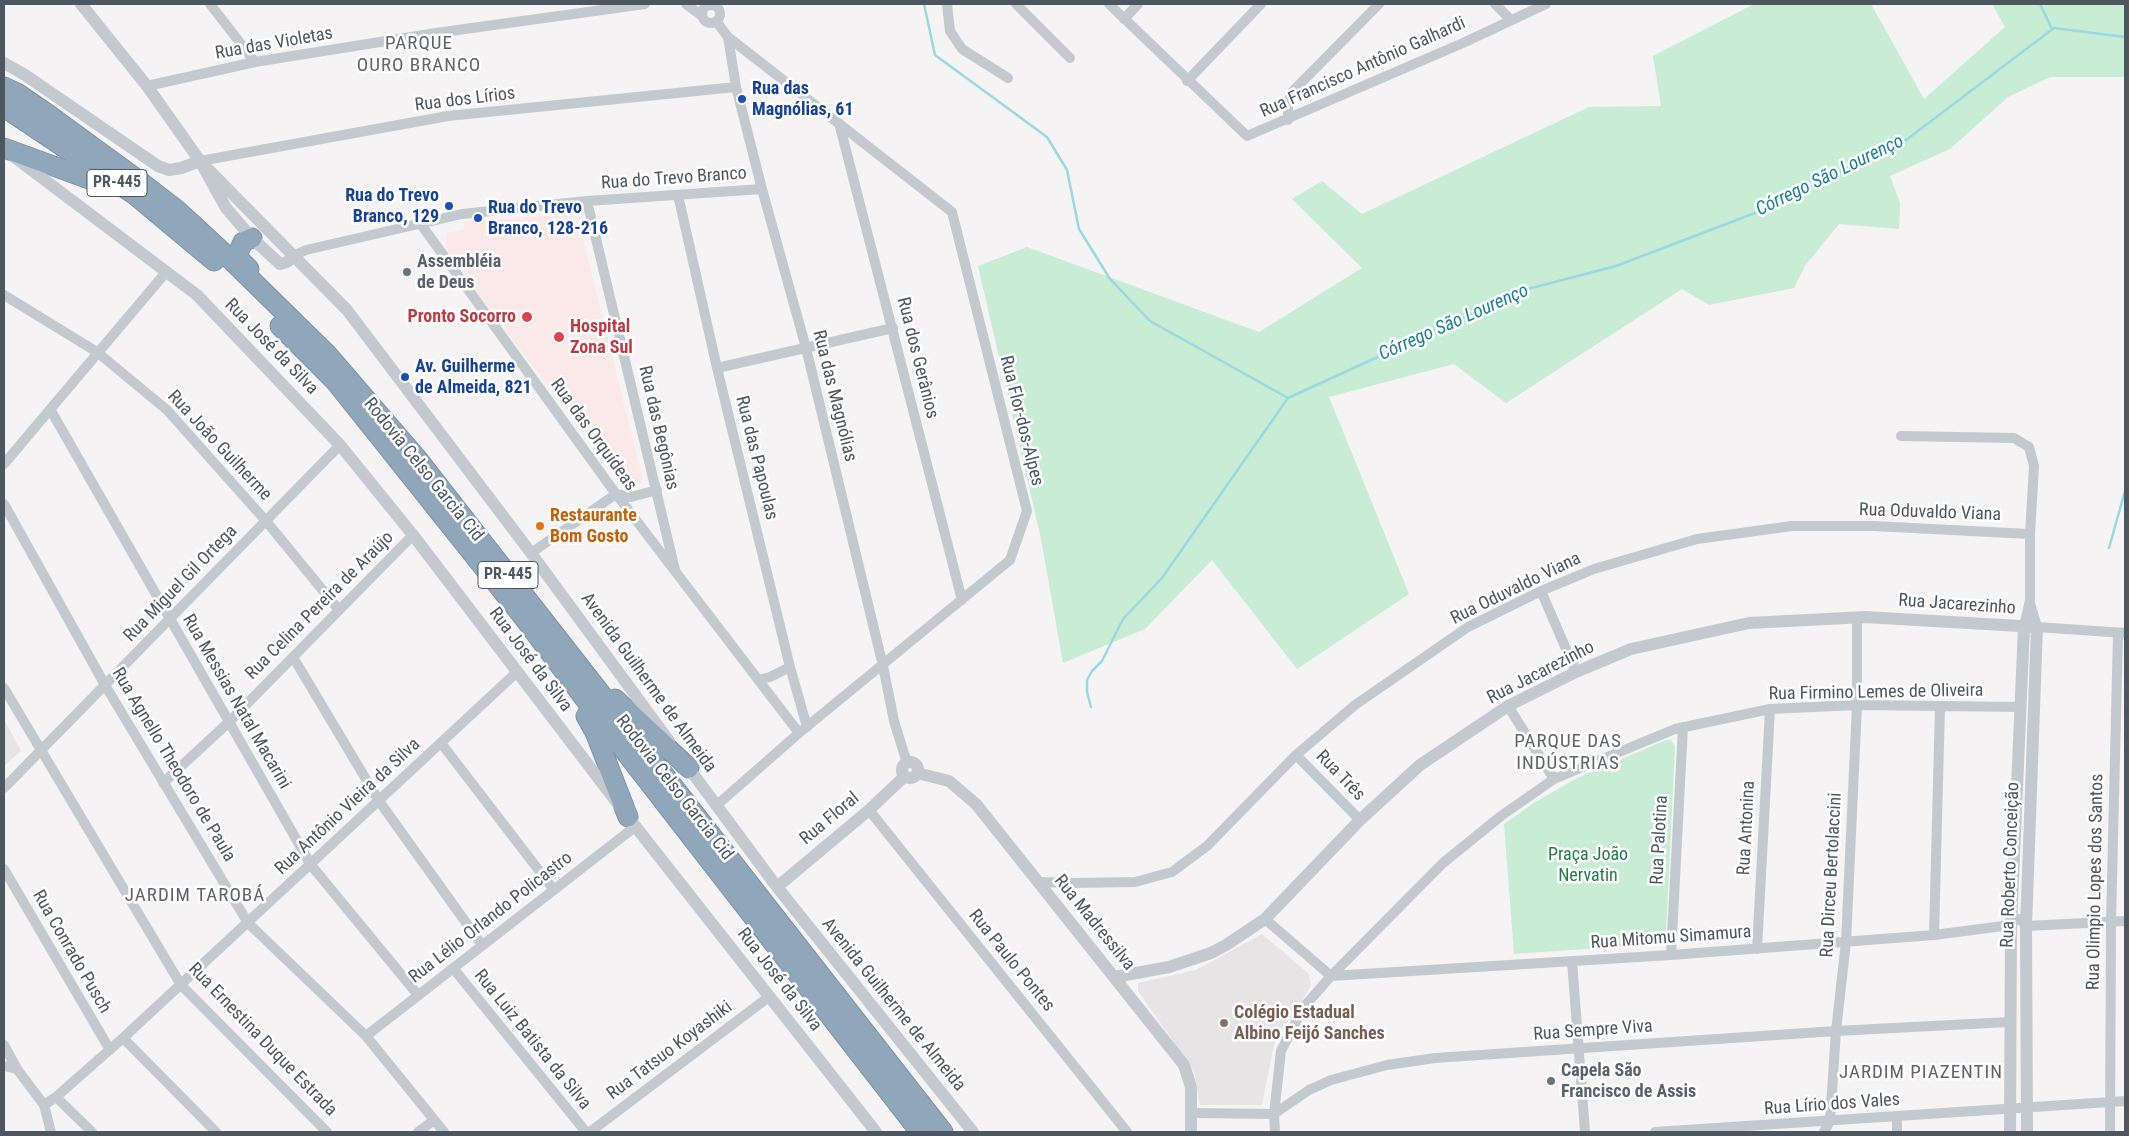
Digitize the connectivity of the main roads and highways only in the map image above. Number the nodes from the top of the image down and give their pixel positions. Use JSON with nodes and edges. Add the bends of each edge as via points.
{"nodes":[{"id":1,"x":8,"y":88,"type":"edge"},
{"id":2,"x":4,"y":107,"type":"edge"},
{"id":3,"x":4,"y":149,"type":"edge"},
{"id":4,"x":135,"y":195,"type":"junction"},
{"id":5,"x":252,"y":238,"type":"road end"},
{"id":6,"x":328,"y":355,"type":"junction"},
{"id":7,"x":524,"y":618,"type":"junction"},
{"id":8,"x":548,"y":625,"type":"junction"},
{"id":9,"x":689,"y":768,"type":"road end"},
{"id":10,"x":632,"y":822,"type":"road end"},
{"id":11,"x":920,"y":1132,"type":"edge"},
{"id":12,"x":942,"y":1132,"type":"edge"}],
"edges":[{"from":1,"to":6,"type":"highway","name":"Rodovia Celso Garcia Cid","number":"PR-445","via":[[177,210]]},
{"from":2,"to":4,"type":"highway","name":"Rodovia Celso Garcia Cid","number":"PR-445"},
{"from":3,"to":4,"type":"highway"},
{"from":4,"to":7,"type":"highway","name":"Rodovia Celso Garcia Cid","number":"PR-445","via":[[222,268],[335,381]]},
{"from":5,"to":6,"type":"highway","via":[[240,247],[240,260],[299,318]]},
{"from":6,"to":8,"type":"highway","name":"Rodovia Celso Garcia Cid","number":"PR-445","via":[[416,457]]},
{"from":7,"to":10,"type":"highway","via":[[538,646],[595,732]]},
{"from":7,"to":11,"type":"highway","name":"Rodovia Celso Garcia Cid","number":"PR-445"},
{"from":8,"to":9,"type":"highway","via":[[564,639],[608,692]]},
{"from":8,"to":12,"type":"highway","name":"Rodovia Celso Garcia Cid","number":"PR-445"}]}
